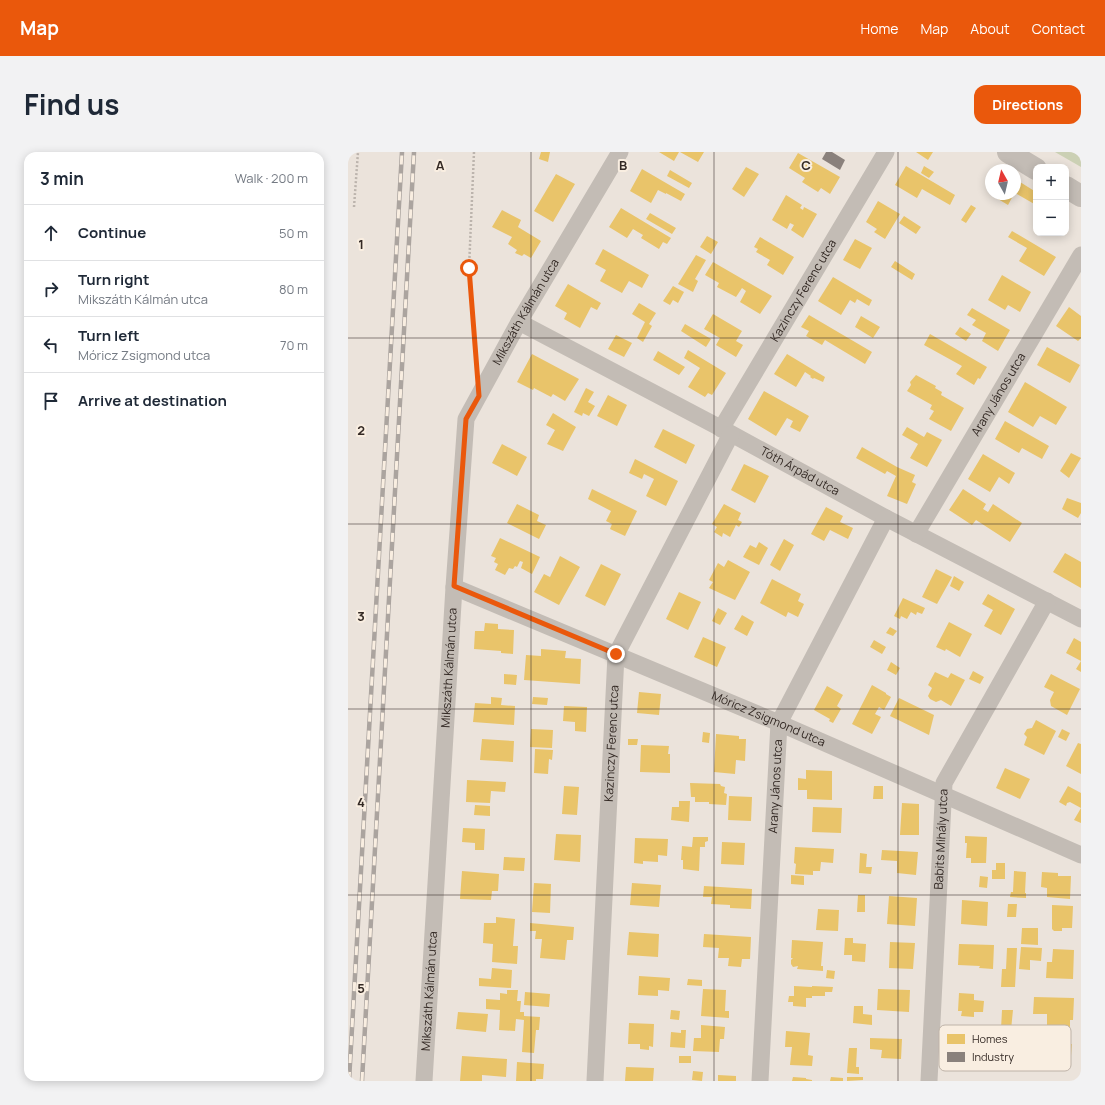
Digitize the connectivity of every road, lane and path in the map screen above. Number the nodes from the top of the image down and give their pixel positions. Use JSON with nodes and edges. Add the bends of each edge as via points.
{"nodes":[{"id":1,"x":358,"y":152,"type":"edge"},
{"id":2,"x":474,"y":152,"type":"edge"},
{"id":3,"x":886,"y":152,"type":"edge"},
{"id":4,"x":1008,"y":152,"type":"edge"},
{"id":5,"x":616,"y":153,"type":"edge"},
{"id":6,"x":1033,"y":167,"type":"edge"},
{"id":7,"x":1069,"y":189,"type":"edge"},
{"id":8,"x":1081,"y":196,"type":"edge"},
{"id":9,"x":354,"y":207,"type":"dead end"},
{"id":10,"x":1081,"y":255,"type":"edge"},
{"id":11,"x":519,"y":322,"type":"junction"},
{"id":12,"x":479,"y":396,"type":"junction"},
{"id":13,"x":726,"y":431,"type":"junction"},
{"id":14,"x":886,"y":518,"type":"junction"},
{"id":15,"x":916,"y":534,"type":"junction"},
{"id":16,"x":454,"y":586,"type":"junction"},
{"id":17,"x":1047,"y":601,"type":"junction"},
{"id":18,"x":1081,"y":619,"type":"edge"},
{"id":19,"x":616,"y":654,"type":"junction"},
{"id":20,"x":779,"y":723,"type":"junction"},
{"id":21,"x":945,"y":796,"type":"junction"},
{"id":22,"x":1081,"y":856,"type":"edge"},
{"id":23,"x":424,"y":1081,"type":"edge"},
{"id":24,"x":595,"y":1081,"type":"edge"},
{"id":25,"x":760,"y":1081,"type":"edge"},
{"id":26,"x":929,"y":1081,"type":"edge"}],
"edges":[{"from":1,"to":9,"type":"path"},
{"from":2,"to":12,"type":"path","via":[[469,268]]},
{"from":3,"to":13,"type":"street","name":"Kazinczy Ferenc utca"},
{"from":4,"to":6,"type":"street"},
{"from":5,"to":11,"type":"street","name":"Mikszáth Kálmán utca"},
{"from":7,"to":8,"type":"street"},
{"from":10,"to":15,"type":"street","name":"Arany János utca"},
{"from":11,"to":12,"type":"street","name":"Mikszáth Kálmán utca"},
{"from":11,"to":13,"type":"street","name":"Tóth Árpád utca"},
{"from":12,"to":16,"type":"street","name":"Mikszáth Kálmán utca","via":[[466,419]]},
{"from":13,"to":14,"type":"street","name":"Tóth Árpád utca"},
{"from":13,"to":19,"type":"street","name":"Kazinczy Ferenc utca"},
{"from":14,"to":15,"type":"street","name":"Tóth Árpád utca"},
{"from":14,"to":20,"type":"street","name":"Arany János utca"},
{"from":15,"to":17,"type":"street","name":"Tóth Árpád utca"},
{"from":16,"to":19,"type":"street","name":"Móricz Zsigmond utca"},
{"from":16,"to":23,"type":"street","name":"Mikszáth Kálmán utca"},
{"from":17,"to":18,"type":"street","name":"Tóth Árpád utca"},
{"from":17,"to":21,"type":"street","name":"Babits Mihály utca","via":[[944,783]]},
{"from":19,"to":20,"type":"street","name":"Móricz Zsigmond utca"},
{"from":19,"to":24,"type":"street","name":"Kazinczy Ferenc utca"},
{"from":20,"to":21,"type":"street","name":"Móricz Zsigmond utca"},
{"from":20,"to":25,"type":"street","name":"Arany János utca"},
{"from":21,"to":22,"type":"street","name":"Móricz Zsigmond utca"},
{"from":21,"to":26,"type":"street","name":"Babits Mihály utca"}]}
